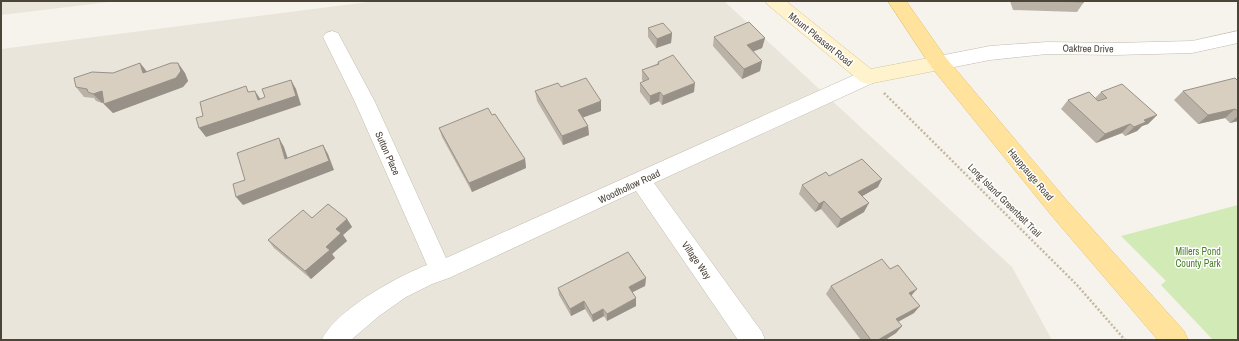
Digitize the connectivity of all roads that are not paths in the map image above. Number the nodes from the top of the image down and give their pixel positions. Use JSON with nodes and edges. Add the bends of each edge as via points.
{"nodes":[{"id":1,"x":774,"y":1,"type":"edge"},
{"id":2,"x":896,"y":1,"type":"edge"},
{"id":3,"x":332,"y":36,"type":"dead end"},
{"id":4,"x":1238,"y":37,"type":"edge"},
{"id":5,"x":939,"y":63,"type":"junction"},
{"id":6,"x":868,"y":77,"type":"junction"},
{"id":7,"x":641,"y":180,"type":"junction"},
{"id":8,"x":441,"y":271,"type":"junction"},
{"id":9,"x":334,"y":340,"type":"edge"},
{"id":10,"x":753,"y":340,"type":"edge"},
{"id":11,"x":1174,"y":340,"type":"edge"}],
"edges":[{"from":1,"to":6,"type":"street","name":"Mount Pleasant Road"},
{"from":2,"to":5,"type":"main road","name":"Hauppauge Road"},
{"from":3,"to":8,"type":"street","name":"Sutton Place","via":[[365,102]]},
{"from":4,"to":5,"type":"street","name":"Oaktree Drive","via":[[1192,46],[1047,48],[990,53]]},
{"from":5,"to":6,"type":"street","name":"Woodhollow Road"},
{"from":5,"to":11,"type":"main road","name":"Hauppauge Road","via":[[1060,209]]},
{"from":6,"to":7,"type":"street","name":"Woodhollow Road"},
{"from":7,"to":8,"type":"street","name":"Woodhollow Road"},
{"from":7,"to":10,"type":"street","name":"Village Way"},
{"from":8,"to":9,"type":"street","name":"Woodhollow Road","via":[[424,275],[381,300]]}]}
